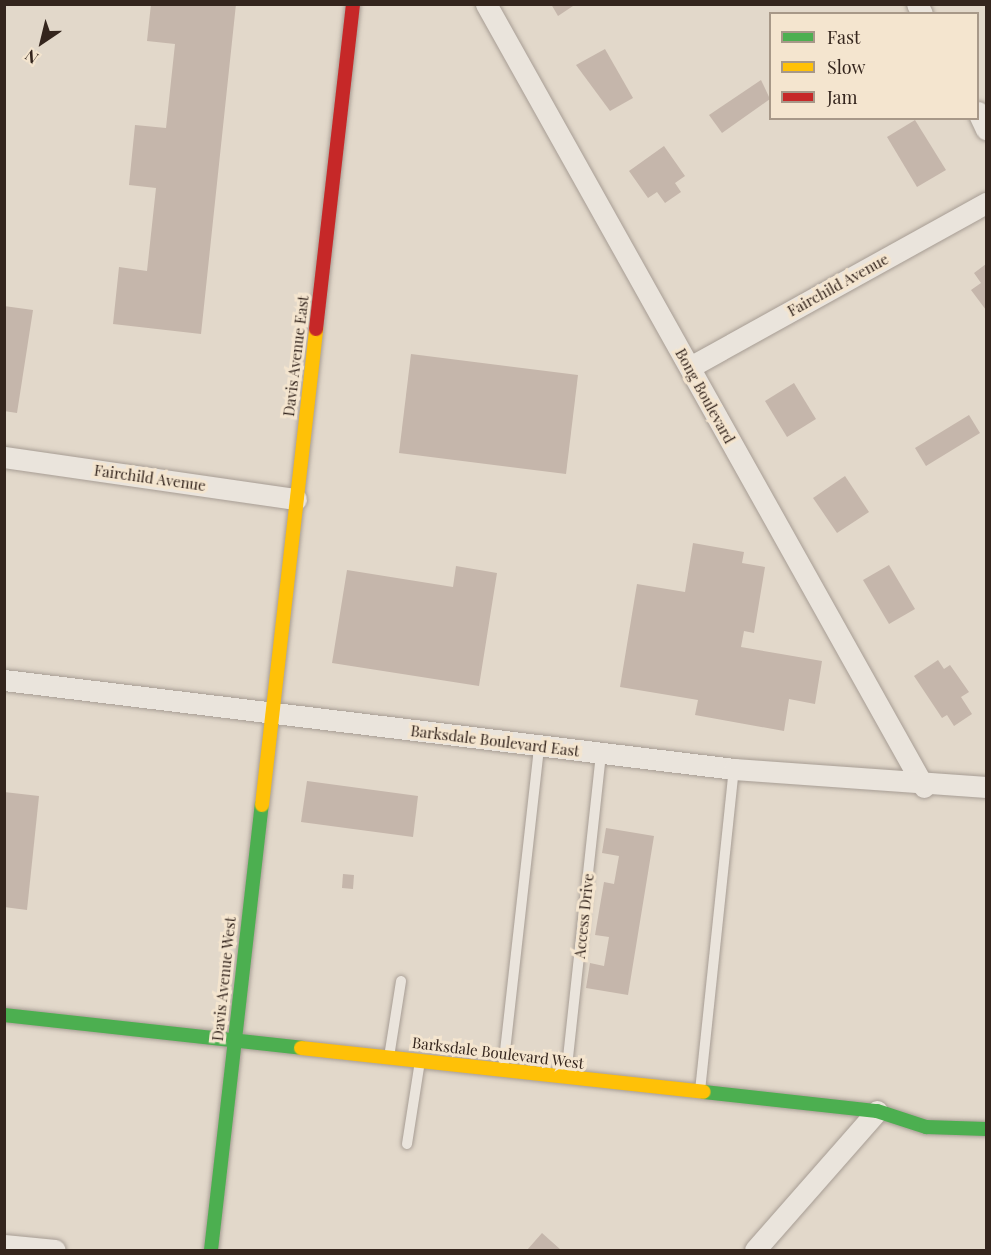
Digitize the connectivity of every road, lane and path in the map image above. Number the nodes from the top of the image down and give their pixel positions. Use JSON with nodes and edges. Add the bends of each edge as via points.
{"nodes":[{"id":1,"x":353,"y":4,"type":"edge"},
{"id":2,"x":486,"y":4,"type":"edge"},
{"id":3,"x":979,"y":114,"type":"edge"},
{"id":4,"x":987,"y":129,"type":"edge"},
{"id":5,"x":987,"y":203,"type":"edge"},
{"id":6,"x":690,"y":367,"type":"junction"},
{"id":7,"x":4,"y":457,"type":"edge"},
{"id":8,"x":296,"y":499,"type":"junction"},
{"id":9,"x":4,"y":680,"type":"edge"},
{"id":10,"x":271,"y":712,"type":"junction"},
{"id":11,"x":539,"y":747,"type":"junction"},
{"id":12,"x":601,"y":754,"type":"junction"},
{"id":13,"x":734,"y":769,"type":"junction"},
{"id":14,"x":924,"y":787,"type":"junction"},
{"id":15,"x":987,"y":788,"type":"edge"},
{"id":16,"x":401,"y":981,"type":"dead end"},
{"id":17,"x":4,"y":1015,"type":"edge"},
{"id":18,"x":234,"y":1039,"type":"junction"},
{"id":19,"x":389,"y":1057,"type":"junction"},
{"id":20,"x":420,"y":1060,"type":"junction"},
{"id":21,"x":503,"y":1070,"type":"junction"},
{"id":22,"x":566,"y":1078,"type":"junction"},
{"id":23,"x":700,"y":1093,"type":"junction"},
{"id":24,"x":877,"y":1111,"type":"junction"},
{"id":25,"x":987,"y":1129,"type":"edge"},
{"id":26,"x":407,"y":1144,"type":"dead end"},
{"id":27,"x":4,"y":1245,"type":"edge"},
{"id":28,"x":55,"y":1251,"type":"edge"},
{"id":29,"x":211,"y":1251,"type":"edge"},
{"id":30,"x":755,"y":1251,"type":"edge"}],
"edges":[{"from":1,"to":8,"type":"street","name":"Davis Avenue East"},
{"from":2,"to":6,"type":"street","name":"Bong Boulevard"},
{"from":3,"to":4,"type":"street"},
{"from":5,"to":6,"type":"street","name":"Fairchild Avenue"},
{"from":6,"to":14,"type":"street","name":"Bong Boulevard"},
{"from":7,"to":8,"type":"street","name":"Fairchild Avenue"},
{"from":8,"to":10,"type":"street","name":"Davis Avenue East"},
{"from":9,"to":10,"type":"street","name":"Barksdale Boulevard East"},
{"from":10,"to":11,"type":"street","name":"Barksdale Boulevard East"},
{"from":10,"to":18,"type":"street","name":"Davis Avenue West"},
{"from":11,"to":12,"type":"street","name":"Barksdale Boulevard East"},
{"from":11,"to":21,"type":"lane"},
{"from":12,"to":13,"type":"street","name":"Barksdale Boulevard East"},
{"from":12,"to":22,"type":"lane","name":"Access Drive"},
{"from":13,"to":14,"type":"street","name":"Barksdale Boulevard East"},
{"from":13,"to":23,"type":"lane"},
{"from":14,"to":15,"type":"street","name":"Barksdale Boulevard East","via":[[962,782]]},
{"from":16,"to":19,"type":"lane"},
{"from":17,"to":18,"type":"street","name":"Barksdale Boulevard West"},
{"from":18,"to":19,"type":"street","name":"Barksdale Boulevard West"},
{"from":18,"to":29,"type":"street","name":"Davis Avenue West"},
{"from":19,"to":20,"type":"street","name":"Barksdale Boulevard West"},
{"from":20,"to":21,"type":"street","name":"Barksdale Boulevard West"},
{"from":20,"to":26,"type":"lane"},
{"from":21,"to":22,"type":"street","name":"Barksdale Boulevard West"},
{"from":22,"to":23,"type":"street","name":"Barksdale Boulevard West"},
{"from":23,"to":24,"type":"street","name":"Barksdale Boulevard West"},
{"from":24,"to":25,"type":"street","name":"Barksdale Boulevard West","via":[[926,1127]]},
{"from":24,"to":30,"type":"street"},
{"from":27,"to":28,"type":"street"}]}
